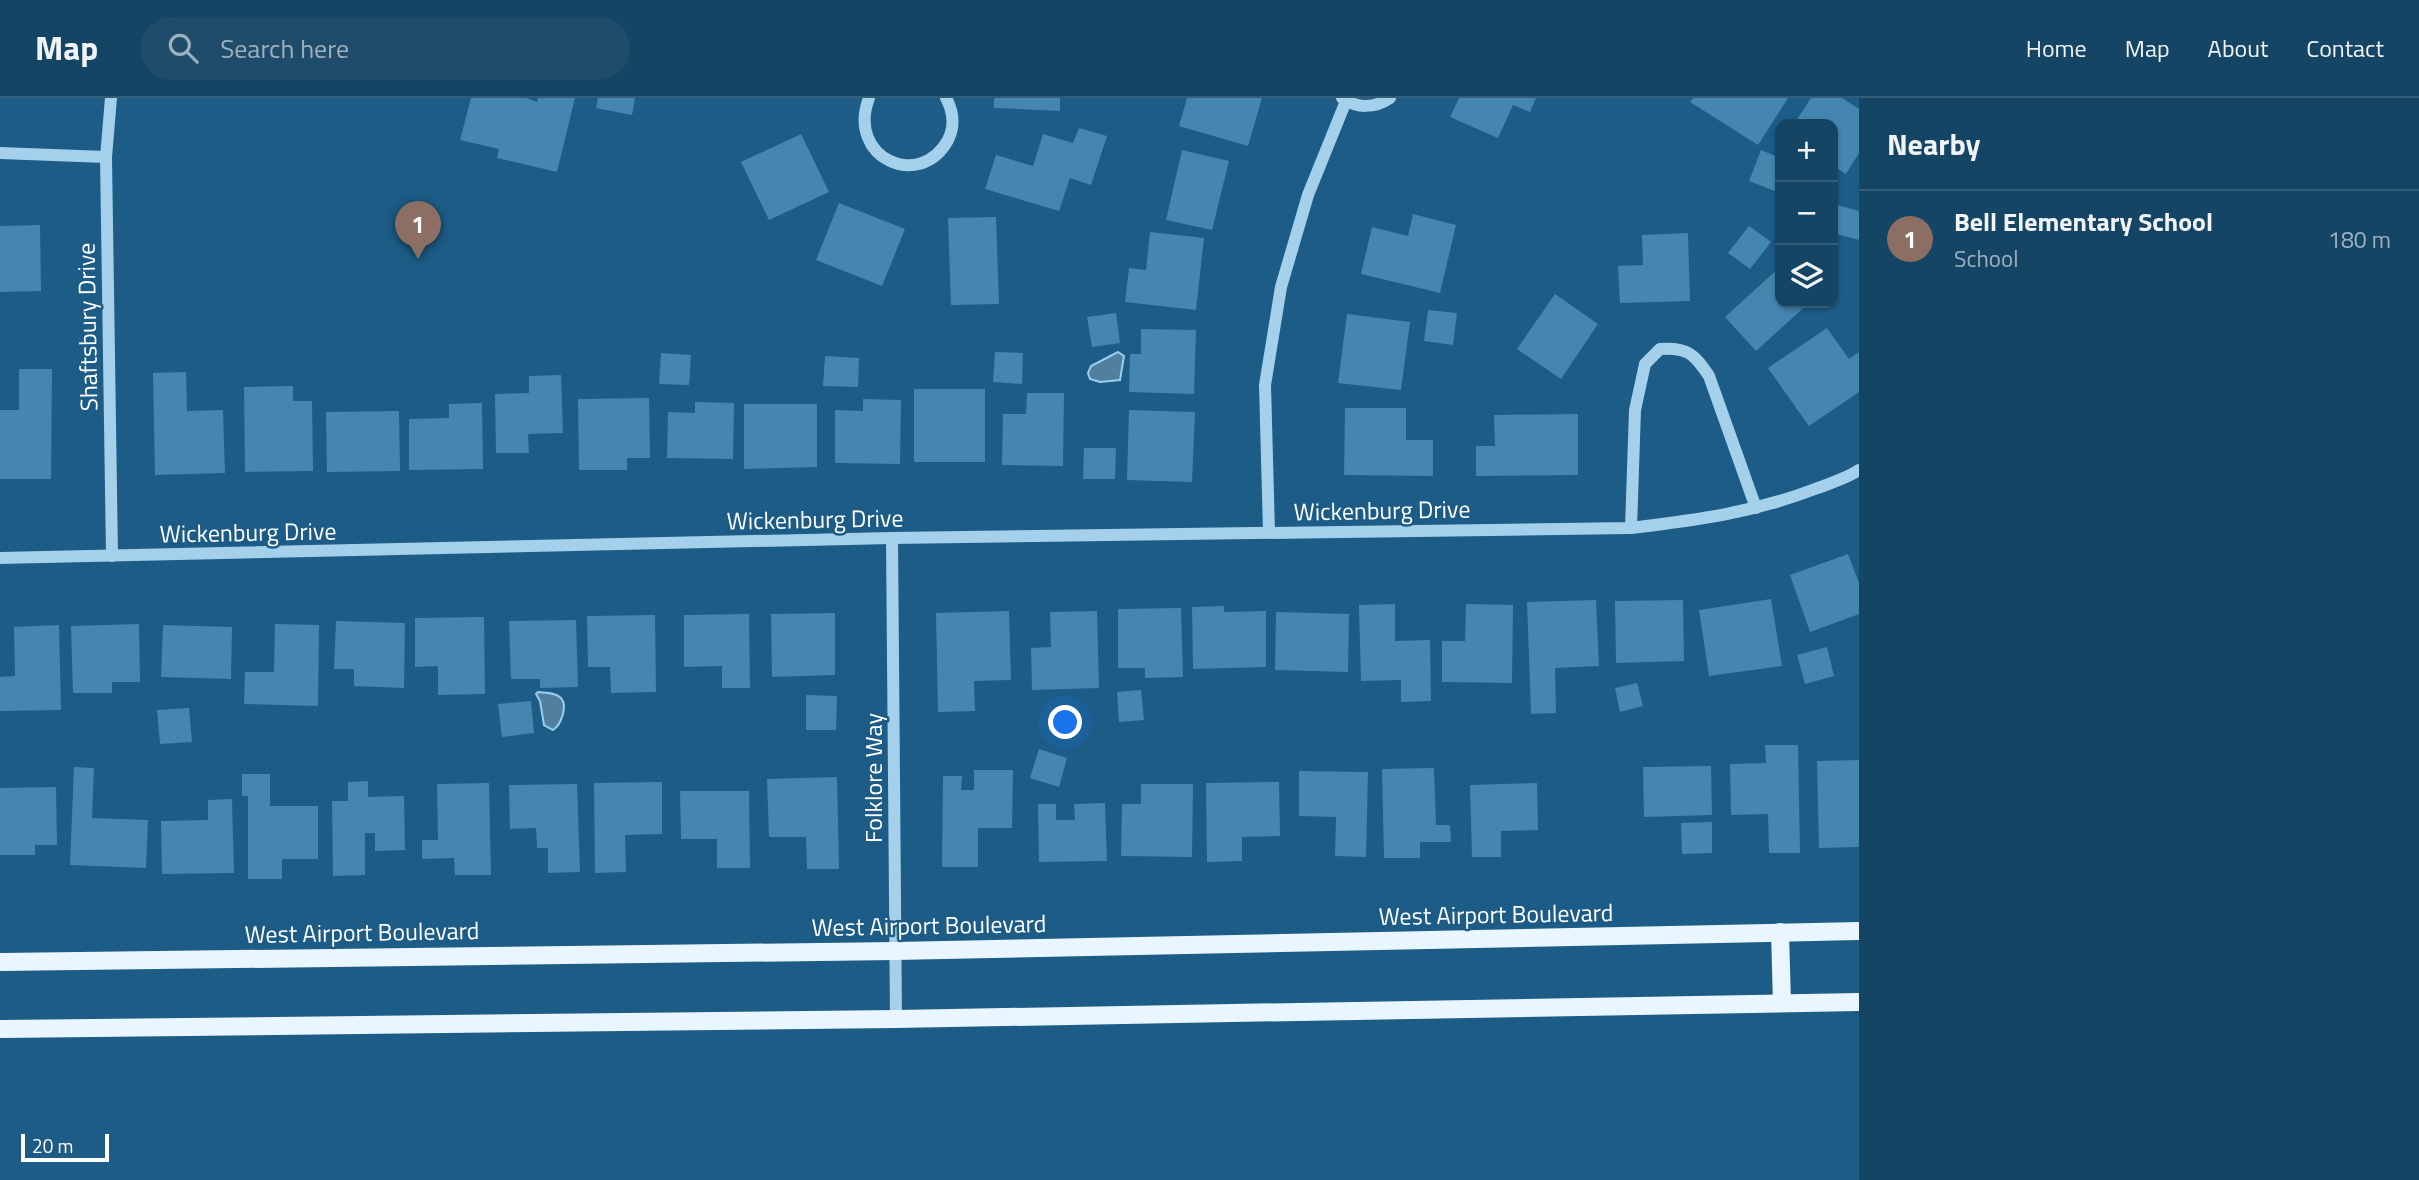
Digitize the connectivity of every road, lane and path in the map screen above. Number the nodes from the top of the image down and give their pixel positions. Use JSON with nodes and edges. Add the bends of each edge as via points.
{"nodes":[{"id":1,"x":111,"y":98,"type":"edge"},
{"id":2,"x":869,"y":98,"type":"edge"},
{"id":3,"x":946,"y":98,"type":"edge"},
{"id":4,"x":1390,"y":98,"type":"edge"},
{"id":5,"x":1344,"y":100,"type":"edge"},
{"id":6,"x":0,"y":153,"type":"edge"},
{"id":7,"x":106,"y":157,"type":"junction"},
{"id":8,"x":1859,"y":470,"type":"edge"},
{"id":9,"x":1756,"y":508,"type":"junction"},
{"id":10,"x":1631,"y":528,"type":"junction"},
{"id":11,"x":1269,"y":532,"type":"junction"},
{"id":12,"x":892,"y":538,"type":"junction"},
{"id":13,"x":112,"y":556,"type":"junction"},
{"id":14,"x":0,"y":558,"type":"edge"},
{"id":15,"x":1859,"y":931,"type":"edge"},
{"id":16,"x":1780,"y":932,"type":"junction"},
{"id":17,"x":895,"y":951,"type":"junction"},
{"id":18,"x":0,"y":962,"type":"edge"},
{"id":19,"x":1859,"y":1002,"type":"edge"},
{"id":20,"x":1782,"y":1003,"type":"junction"},
{"id":21,"x":896,"y":1018,"type":"junction"},
{"id":22,"x":0,"y":1029,"type":"edge"}],
"edges":[{"from":1,"to":7,"type":"street","name":"Shaftsbury Drive"},
{"from":2,"to":3,"type":"street","via":[[864,112],[869,142],[885,158],[906,165],[920,163],[943,148],[953,121]]},
{"from":4,"to":5,"type":"street","via":[[1370,107]]},
{"from":5,"to":11,"type":"street","via":[[1308,195],[1281,287],[1265,384]]},
{"from":6,"to":7,"type":"street"},
{"from":7,"to":13,"type":"street","name":"Shaftsbury Drive"},
{"from":8,"to":9,"type":"street","name":"Wickenburg Drive"},
{"from":9,"to":10,"type":"street","name":"Wickenburg Drive"},
{"from":9,"to":10,"type":"street","via":[[1709,376],[1696,357],[1679,348],[1660,349],[1645,364],[1634,410]]},
{"from":10,"to":11,"type":"street","name":"Wickenburg Drive"},
{"from":11,"to":12,"type":"street","name":"Wickenburg Drive"},
{"from":12,"to":13,"type":"street","name":"Wickenburg Drive"},
{"from":12,"to":17,"type":"street","name":"Folklore Way"},
{"from":13,"to":14,"type":"street","name":"Wickenburg Drive"},
{"from":15,"to":16,"type":"main road","name":"West Airport Boulevard"},
{"from":16,"to":17,"type":"main road","name":"West Airport Boulevard"},
{"from":16,"to":20,"type":"main road"},
{"from":17,"to":18,"type":"main road","name":"West Airport Boulevard"},
{"from":17,"to":21,"type":"street","name":"Folklore Way"},
{"from":19,"to":20,"type":"main road"},
{"from":20,"to":21,"type":"main road"},
{"from":21,"to":22,"type":"main road"}]}
